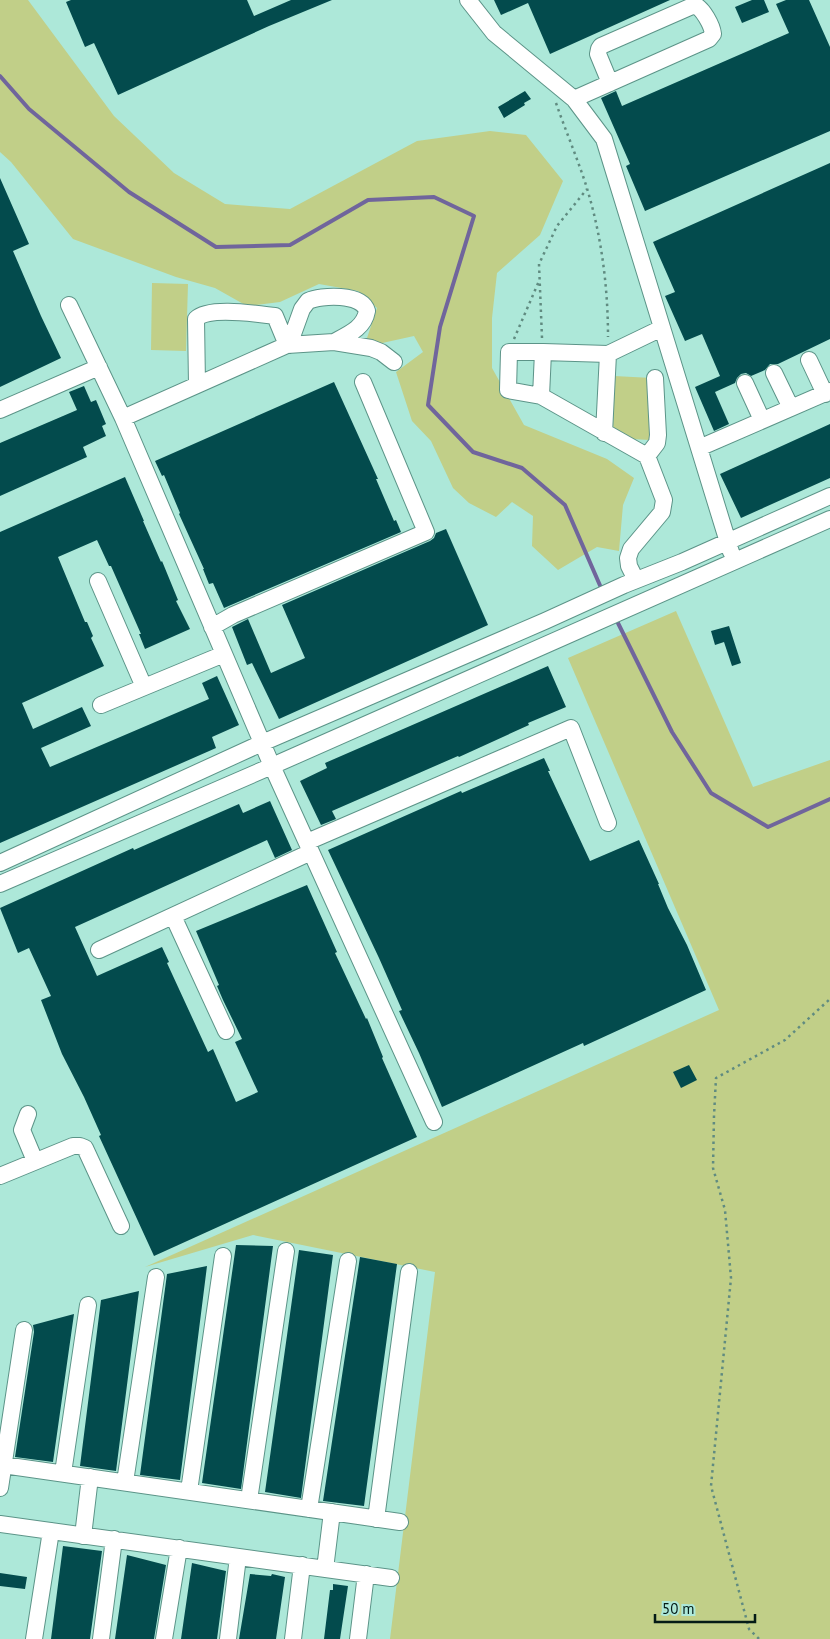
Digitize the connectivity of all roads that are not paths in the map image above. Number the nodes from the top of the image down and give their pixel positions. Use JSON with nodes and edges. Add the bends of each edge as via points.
{"nodes":[{"id":1,"x":468,"y":0,"type":"edge"},
{"id":2,"x":610,"y":83,"type":"junction"},
{"id":3,"x":574,"y":99,"type":"junction"},
{"id":4,"x":70,"y":305,"type":"dead end"},
{"id":5,"x":662,"y":328,"type":"junction"},
{"id":6,"x":334,"y":342,"type":"junction"},
{"id":7,"x":288,"y":345,"type":"junction"},
{"id":8,"x":543,"y":352,"type":"junction"},
{"id":9,"x":608,"y":354,"type":"junction"},
{"id":10,"x":809,"y":360,"type":"dead end"},
{"id":11,"x":394,"y":362,"type":"dead end"},
{"id":12,"x":99,"y":368,"type":"junction"},
{"id":13,"x":774,"y":372,"type":"dead end"},
{"id":14,"x":655,"y":378,"type":"dead end"},
{"id":15,"x":363,"y":382,"type":"dead end"},
{"id":16,"x":745,"y":382,"type":"dead end"},
{"id":17,"x":197,"y":385,"type":"junction"},
{"id":18,"x":828,"y":392,"type":"edge"},
{"id":19,"x":541,"y":396,"type":"junction"},
{"id":20,"x":791,"y":408,"type":"junction"},
{"id":21,"x":0,"y":410,"type":"edge"},
{"id":22,"x":123,"y":418,"type":"junction"},
{"id":23,"x":762,"y":420,"type":"junction"},
{"id":24,"x":604,"y":433,"type":"junction"},
{"id":25,"x":700,"y":448,"type":"junction"},
{"id":26,"x":647,"y":456,"type":"junction"},
{"id":27,"x":830,"y":496,"type":"edge"},
{"id":28,"x":830,"y":519,"type":"edge"},
{"id":29,"x":728,"y":542,"type":"junction"},
{"id":30,"x":734,"y":561,"type":"junction"},
{"id":31,"x":98,"y":581,"type":"dead end"},
{"id":32,"x":630,"y":583,"type":"junction"},
{"id":33,"x":212,"y":627,"type":"junction"},
{"id":34,"x":224,"y":654,"type":"junction"},
{"id":35,"x":144,"y":687,"type":"junction"},
{"id":36,"x":101,"y":705,"type":"dead end"},
{"id":37,"x":262,"y":743,"type":"junction"},
{"id":38,"x":272,"y":766,"type":"junction"},
{"id":39,"x":608,"y":823,"type":"dead end"},
{"id":40,"x":309,"y":847,"type":"junction"},
{"id":41,"x":0,"y":863,"type":"edge"},
{"id":42,"x":0,"y":884,"type":"edge"},
{"id":43,"x":173,"y":916,"type":"junction"},
{"id":44,"x":99,"y":950,"type":"dead end"},
{"id":45,"x":226,"y":1032,"type":"dead end"},
{"id":46,"x":28,"y":1114,"type":"dead end"},
{"id":47,"x":434,"y":1122,"type":"dead end"},
{"id":48,"x":35,"y":1161,"type":"junction"},
{"id":49,"x":0,"y":1176,"type":"edge"},
{"id":50,"x":121,"y":1226,"type":"dead end"},
{"id":51,"x":286,"y":1251,"type":"dead end"},
{"id":52,"x":223,"y":1256,"type":"dead end"},
{"id":53,"x":348,"y":1261,"type":"dead end"},
{"id":54,"x":409,"y":1272,"type":"dead end"},
{"id":55,"x":156,"y":1277,"type":"dead end"},
{"id":56,"x":88,"y":1305,"type":"dead end"},
{"id":57,"x":24,"y":1330,"type":"dead end"},
{"id":58,"x":3,"y":1465,"type":"junction"},
{"id":59,"x":63,"y":1473,"type":"junction"},
{"id":60,"x":90,"y":1477,"type":"junction"},
{"id":61,"x":125,"y":1482,"type":"junction"},
{"id":62,"x":0,"y":1488,"type":"edge"},
{"id":63,"x":189,"y":1492,"type":"junction"},
{"id":64,"x":249,"y":1500,"type":"junction"},
{"id":65,"x":310,"y":1509,"type":"junction"},
{"id":66,"x":332,"y":1512,"type":"junction"},
{"id":67,"x":376,"y":1518,"type":"junction"},
{"id":68,"x":400,"y":1522,"type":"dead end"},
{"id":69,"x":0,"y":1524,"type":"edge"},
{"id":70,"x":51,"y":1531,"type":"junction"},
{"id":71,"x":82,"y":1536,"type":"junction"},
{"id":72,"x":114,"y":1540,"type":"junction"},
{"id":73,"x":178,"y":1548,"type":"junction"},
{"id":74,"x":238,"y":1557,"type":"junction"},
{"id":75,"x":302,"y":1566,"type":"junction"},
{"id":76,"x":325,"y":1569,"type":"junction"},
{"id":77,"x":366,"y":1574,"type":"junction"},
{"id":78,"x":391,"y":1578,"type":"dead end"},
{"id":79,"x":34,"y":1639,"type":"edge"},
{"id":80,"x":101,"y":1639,"type":"edge"},
{"id":81,"x":164,"y":1639,"type":"edge"},
{"id":82,"x":228,"y":1639,"type":"edge"},
{"id":83,"x":293,"y":1639,"type":"edge"},
{"id":84,"x":358,"y":1639,"type":"edge"}],
"edges":[{"from":1,"to":3,"type":"street","via":[[494,33]]},
{"from":2,"to":2,"type":"street","via":[[709,39],[712,29],[700,7],[695,5],[601,46],[598,54]]},
{"from":2,"to":3,"type":"street"},
{"from":3,"to":5,"type":"street","via":[[604,140]]},
{"from":4,"to":12,"type":"street"},
{"from":5,"to":9,"type":"street"},
{"from":5,"to":25,"type":"street"},
{"from":6,"to":7,"type":"street"},
{"from":6,"to":7,"type":"street","via":[[362,324],[367,311],[364,304],[351,298],[330,296],[308,301]]},
{"from":6,"to":11,"type":"street","via":[[371,348]]},
{"from":7,"to":17,"type":"street"},
{"from":7,"to":17,"type":"street","via":[[276,316],[227,312],[202,315],[196,319]]},
{"from":8,"to":9,"type":"street"},
{"from":8,"to":19,"type":"street"},
{"from":8,"to":19,"type":"street","via":[[509,352],[508,390]]},
{"from":9,"to":24,"type":"street"},
{"from":10,"to":18,"type":"street"},
{"from":12,"to":21,"type":"street"},
{"from":12,"to":22,"type":"street"},
{"from":13,"to":20,"type":"street"},
{"from":14,"to":26,"type":"street","via":[[658,435],[657,443]]},
{"from":15,"to":33,"type":"street","via":[[426,532]]},
{"from":16,"to":23,"type":"street"},
{"from":17,"to":22,"type":"street"},
{"from":18,"to":20,"type":"street"},
{"from":19,"to":24,"type":"street"},
{"from":20,"to":23,"type":"street"},
{"from":22,"to":33,"type":"street"},
{"from":23,"to":25,"type":"street"},
{"from":24,"to":26,"type":"street"},
{"from":25,"to":29,"type":"street"},
{"from":26,"to":32,"type":"street","via":[[664,500],[662,512],[631,549],[628,558]]},
{"from":27,"to":29,"type":"street"},
{"from":28,"to":30,"type":"street"},
{"from":29,"to":30,"type":"street"},
{"from":29,"to":32,"type":"street"},
{"from":30,"to":38,"type":"street"},
{"from":31,"to":35,"type":"street"},
{"from":32,"to":37,"type":"street"},
{"from":33,"to":34,"type":"street"},
{"from":34,"to":35,"type":"street"},
{"from":34,"to":37,"type":"street"},
{"from":35,"to":36,"type":"street"},
{"from":37,"to":38,"type":"street"},
{"from":37,"to":41,"type":"street"},
{"from":38,"to":40,"type":"street"},
{"from":38,"to":42,"type":"street"},
{"from":39,"to":40,"type":"street","via":[[571,728]]},
{"from":40,"to":43,"type":"street"},
{"from":40,"to":47,"type":"street"},
{"from":43,"to":44,"type":"street"},
{"from":43,"to":45,"type":"street"},
{"from":46,"to":48,"type":"street","via":[[22,1130]]},
{"from":48,"to":49,"type":"street"},
{"from":48,"to":50,"type":"street","via":[[73,1146],[85,1148]]},
{"from":51,"to":64,"type":"street"},
{"from":52,"to":63,"type":"street"},
{"from":53,"to":65,"type":"street"},
{"from":54,"to":67,"type":"street"},
{"from":55,"to":61,"type":"street"},
{"from":56,"to":59,"type":"street"},
{"from":57,"to":58,"type":"street"},
{"from":58,"to":59,"type":"street"},
{"from":58,"to":62,"type":"street"},
{"from":59,"to":60,"type":"street"},
{"from":60,"to":61,"type":"street"},
{"from":60,"to":71,"type":"street"},
{"from":61,"to":63,"type":"street"},
{"from":63,"to":64,"type":"street"},
{"from":64,"to":65,"type":"street"},
{"from":65,"to":66,"type":"street"},
{"from":66,"to":67,"type":"street"},
{"from":66,"to":76,"type":"street"},
{"from":67,"to":68,"type":"street"},
{"from":69,"to":70,"type":"street"},
{"from":70,"to":71,"type":"street"},
{"from":70,"to":79,"type":"street"},
{"from":71,"to":72,"type":"street"},
{"from":72,"to":73,"type":"street"},
{"from":72,"to":80,"type":"street"},
{"from":73,"to":74,"type":"street"},
{"from":73,"to":81,"type":"street"},
{"from":74,"to":75,"type":"street"},
{"from":74,"to":82,"type":"street"},
{"from":75,"to":76,"type":"street"},
{"from":75,"to":83,"type":"street"},
{"from":76,"to":77,"type":"street"},
{"from":77,"to":78,"type":"street"},
{"from":77,"to":84,"type":"street"}]}
